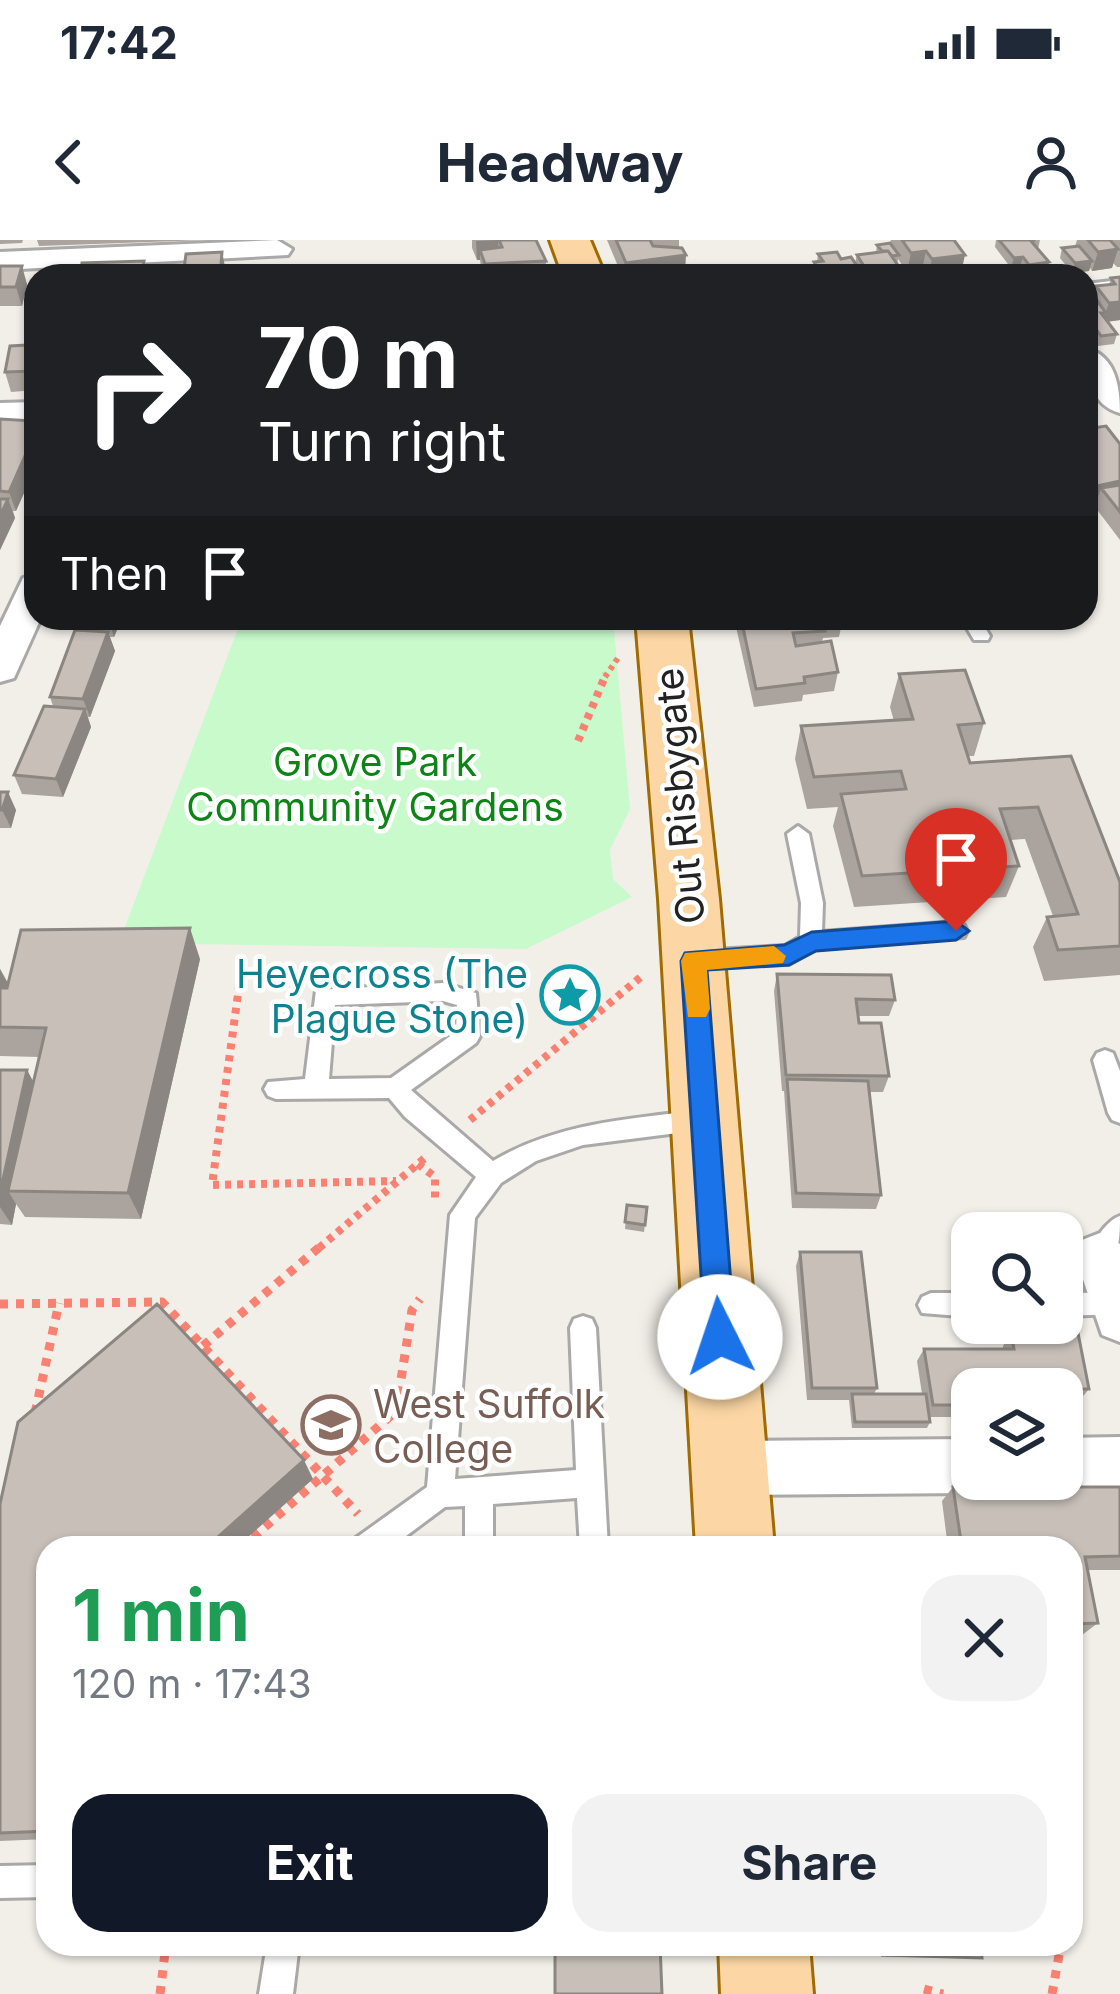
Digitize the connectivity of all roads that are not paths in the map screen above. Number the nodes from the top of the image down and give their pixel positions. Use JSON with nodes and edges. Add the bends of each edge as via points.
{"nodes":[{"id":1,"x":282,"y":250,"type":"edge"},
{"id":2,"x":0,"y":261,"type":"edge"},
{"id":3,"x":1098,"y":374,"type":"edge"},
{"id":4,"x":1120,"y":403,"type":"edge"},
{"id":5,"x":24,"y":614,"type":"edge"},
{"id":6,"x":645,"y":633,"type":"edge"},
{"id":7,"x":0,"y":669,"type":"edge"},
{"id":8,"x":798,"y":834,"type":"dead end"},
{"id":9,"x":956,"y":931,"type":"dead end"},
{"id":10,"x":812,"y":941,"type":"junction"},
{"id":11,"x":694,"y":961,"type":"junction"},
{"id":12,"x":1105,"y":1060,"type":"dead end"},
{"id":13,"x":395,"y":1088,"type":"junction"},
{"id":14,"x":275,"y":1089,"type":"dead end"},
{"id":15,"x":316,"y":1089,"type":"junction"},
{"id":16,"x":1120,"y":1113,"type":"edge"},
{"id":17,"x":706,"y":1119,"type":"junction"},
{"id":18,"x":492,"y":1175,"type":"junction"},
{"id":19,"x":1110,"y":1241,"type":"edge"},
{"id":20,"x":931,"y":1305,"type":"dead end"},
{"id":21,"x":951,"y":1305,"type":"edge"},
{"id":22,"x":1083,"y":1307,"type":"edge"},
{"id":23,"x":1118,"y":1311,"type":"edge"},
{"id":24,"x":583,"y":1328,"type":"dead end"},
{"id":25,"x":1120,"y":1464,"type":"edge"},
{"id":26,"x":1083,"y":1465,"type":"edge"},
{"id":27,"x":951,"y":1466,"type":"edge"},
{"id":28,"x":729,"y":1468,"type":"junction"},
{"id":29,"x":592,"y":1483,"type":"junction"},
{"id":30,"x":479,"y":1491,"type":"junction"},
{"id":31,"x":440,"y":1494,"type":"junction"},
{"id":32,"x":381,"y":1536,"type":"edge"},
{"id":33,"x":478,"y":1536,"type":"edge"},
{"id":34,"x":594,"y":1536,"type":"edge"},
{"id":35,"x":734,"y":1536,"type":"edge"},
{"id":36,"x":36,"y":1881,"type":"edge"},
{"id":37,"x":0,"y":1882,"type":"edge"},
{"id":38,"x":281,"y":1956,"type":"edge"},
{"id":39,"x":765,"y":1956,"type":"edge"},
{"id":40,"x":276,"y":1994,"type":"edge"},
{"id":41,"x":767,"y":1994,"type":"edge"}],
"edges":[{"from":1,"to":2,"type":"street"},
{"from":3,"to":4,"type":"street"},
{"from":5,"to":7,"type":"street"},
{"from":6,"to":11,"type":"main road","name":"Out Risbygate"},
{"from":8,"to":10,"type":"lane"},
{"from":9,"to":10,"type":"lane"},
{"from":10,"to":11,"type":"lane","via":[[789,955]]},
{"from":11,"to":17,"type":"main road","name":"Out Risbygate"},
{"from":12,"to":16,"type":"lane"},
{"from":13,"to":15,"type":"lane"},
{"from":13,"to":15,"type":"lane","via":[[468,1036],[468,999],[442,992],[324,996]]},
{"from":13,"to":18,"type":"lane"},
{"from":14,"to":15,"type":"lane"},
{"from":17,"to":18,"type":"lane","via":[[583,1135]]},
{"from":17,"to":28,"type":"main road","name":"Out Risbygate"},
{"from":18,"to":31,"type":"lane","via":[[464,1215]]},
{"from":19,"to":23,"type":"street"},
{"from":20,"to":21,"type":"lane"},
{"from":22,"to":23,"type":"lane"},
{"from":24,"to":29,"type":"lane"},
{"from":25,"to":26,"type":"street"},
{"from":27,"to":28,"type":"street"},
{"from":28,"to":35,"type":"main road","name":"Out Risbygate"},
{"from":29,"to":30,"type":"lane"},
{"from":29,"to":34,"type":"lane"},
{"from":30,"to":31,"type":"lane"},
{"from":30,"to":33,"type":"lane"},
{"from":31,"to":32,"type":"lane"},
{"from":36,"to":37,"type":"lane"},
{"from":38,"to":40,"type":"lane"},
{"from":39,"to":41,"type":"main road"}]}
